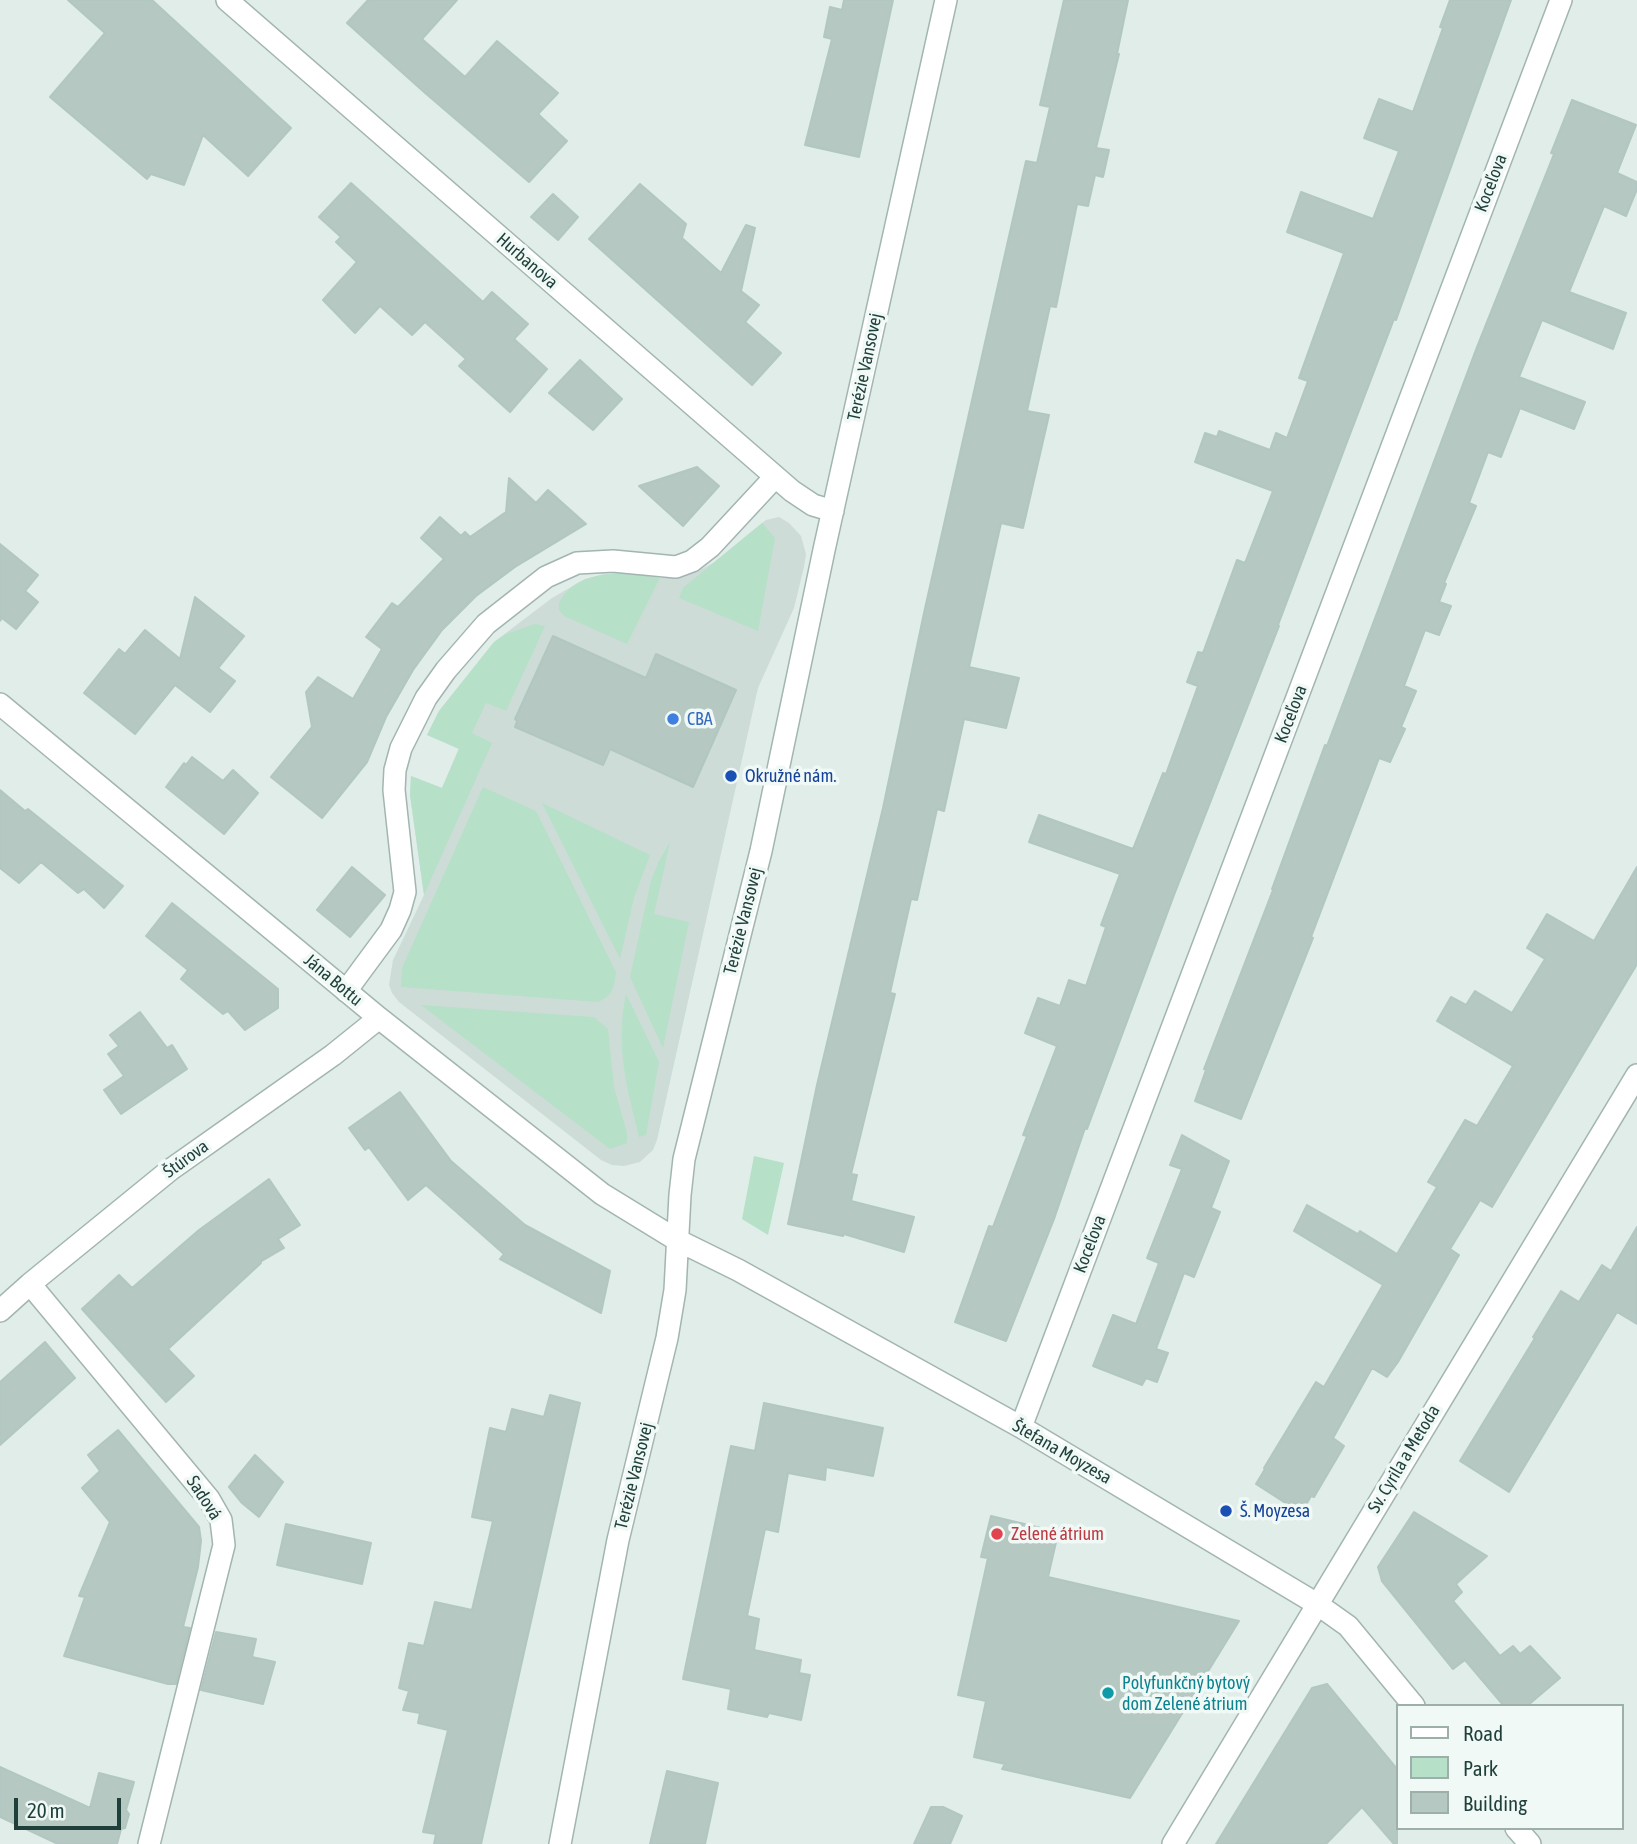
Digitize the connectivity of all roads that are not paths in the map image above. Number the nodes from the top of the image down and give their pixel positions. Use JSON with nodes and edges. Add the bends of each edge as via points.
{"nodes":[{"id":1,"x":227,"y":0,"type":"edge"},
{"id":2,"x":946,"y":0,"type":"edge"},
{"id":3,"x":1561,"y":0,"type":"edge"},
{"id":4,"x":775,"y":477,"type":"junction"},
{"id":5,"x":833,"y":511,"type":"junction"},
{"id":6,"x":0,"y":704,"type":"edge"},
{"id":7,"x":346,"y":991,"type":"junction"},
{"id":8,"x":379,"y":1018,"type":"junction"},
{"id":9,"x":1637,"y":1075,"type":"edge"},
{"id":10,"x":677,"y":1240,"type":"junction"},
{"id":11,"x":30,"y":1283,"type":"junction"},
{"id":12,"x":0,"y":1311,"type":"edge"},
{"id":13,"x":1021,"y":1427,"type":"junction"},
{"id":14,"x":1317,"y":1604,"type":"junction"},
{"id":15,"x":1412,"y":1704,"type":"edge"},
{"id":16,"x":1518,"y":1830,"type":"edge"},
{"id":17,"x":149,"y":1844,"type":"edge"},
{"id":18,"x":560,"y":1844,"type":"edge"},
{"id":19,"x":1174,"y":1844,"type":"edge"},
{"id":20,"x":1530,"y":1844,"type":"edge"}],
"edges":[{"from":1,"to":4,"type":"street","name":"Hurbanova"},
{"from":2,"to":5,"type":"street","name":"Terézie Vansovej"},
{"from":3,"to":13,"type":"street","name":"Koceľova"},
{"from":4,"to":5,"type":"street","name":"Hurbanova","via":[[813,505]]},
{"from":4,"to":7,"type":"street","via":[[692,561],[676,567],[578,563],[546,577],[486,624],[446,670],[426,698],[395,770],[405,892],[400,910],[391,930]]},
{"from":5,"to":10,"type":"street","name":"Terézie Vansovej","via":[[761,851],[684,1159]]},
{"from":6,"to":7,"type":"street","name":"Jána Bottu"},
{"from":7,"to":8,"type":"street","name":"Jána Bottu"},
{"from":8,"to":10,"type":"street","name":"Jána Bottu","via":[[602,1194]]},
{"from":8,"to":11,"type":"street","name":"Štúrova","via":[[170,1170]]},
{"from":9,"to":14,"type":"street","name":"Sv. Cyrila a Metoda"},
{"from":10,"to":13,"type":"street","name":"Štefana Moyzesa"},
{"from":10,"to":18,"type":"street","name":"Terézie Vansovej","via":[[676,1290],[667,1338],[618,1540]]},
{"from":11,"to":12,"type":"street","name":"Štúrova"},
{"from":11,"to":17,"type":"street","name":"Sadová","via":[[209,1499],[221,1520],[224,1545]]},
{"from":13,"to":14,"type":"street","name":"Štefana Moyzesa"},
{"from":14,"to":15,"type":"street","name":"Štefana Moyzesa","via":[[1348,1626]]},
{"from":14,"to":19,"type":"street","name":"Sv. Cyrila a Metoda"},
{"from":16,"to":20,"type":"street"}]}
